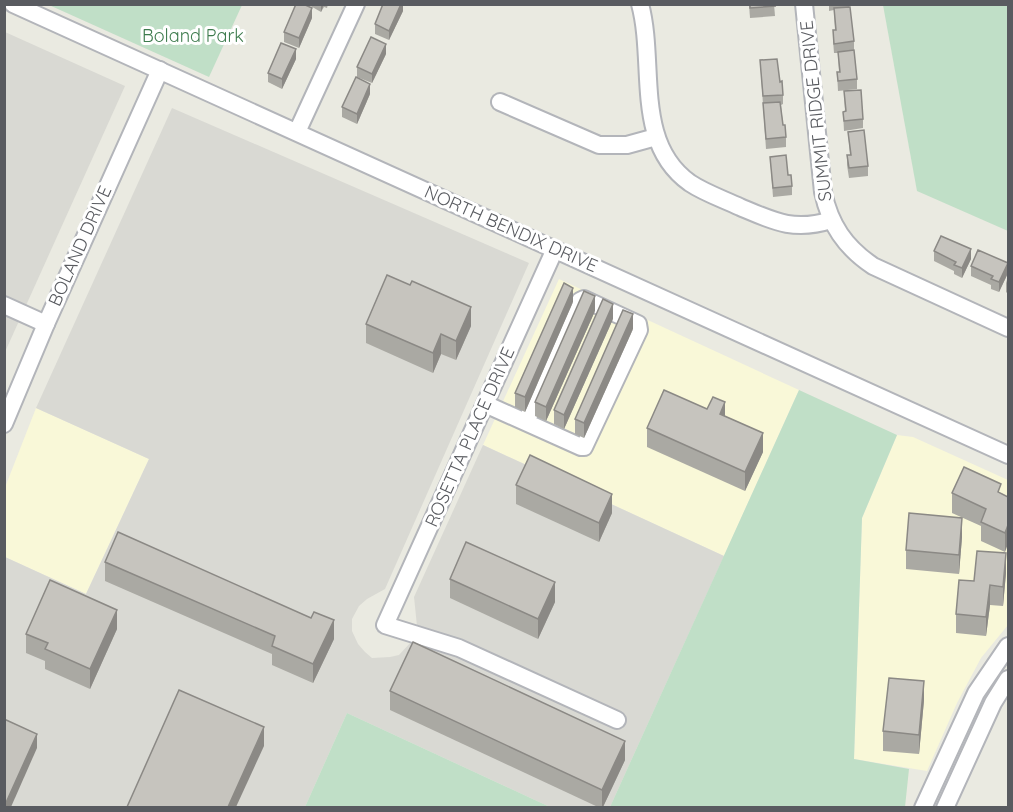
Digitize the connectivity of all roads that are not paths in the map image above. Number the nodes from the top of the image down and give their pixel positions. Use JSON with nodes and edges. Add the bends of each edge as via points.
{"nodes":[{"id":1,"x":13,"y":4,"type":"edge"},
{"id":2,"x":356,"y":4,"type":"edge"},
{"id":3,"x":640,"y":4,"type":"edge"},
{"id":4,"x":804,"y":4,"type":"edge"},
{"id":5,"x":160,"y":70,"type":"junction"},
{"id":6,"x":500,"y":102,"type":"dead end"},
{"id":7,"x":297,"y":132,"type":"junction"},
{"id":8,"x":656,"y":137,"type":"junction"},
{"id":9,"x":831,"y":220,"type":"junction"},
{"id":10,"x":555,"y":249,"type":"junction"},
{"id":11,"x":4,"y":305,"type":"edge"},
{"id":12,"x":46,"y":324,"type":"junction"},
{"id":13,"x":1008,"y":328,"type":"edge"},
{"id":14,"x":485,"y":404,"type":"junction"},
{"id":15,"x":526,"y":422,"type":"junction"},
{"id":16,"x":4,"y":424,"type":"edge"},
{"id":17,"x":1008,"y":455,"type":"edge"},
{"id":18,"x":1008,"y":646,"type":"edge"},
{"id":19,"x":984,"y":680,"type":"junction"},
{"id":20,"x":1005,"y":684,"type":"edge"},
{"id":21,"x":617,"y":720,"type":"dead end"},
{"id":22,"x":923,"y":807,"type":"edge"},
{"id":23,"x":945,"y":807,"type":"edge"}],
"edges":[{"from":1,"to":5,"type":"street","name":"NORTH BENDIX DRIVE"},
{"from":2,"to":7,"type":"street"},
{"from":3,"to":8,"type":"street"},
{"from":4,"to":9,"type":"street","name":"SUMMIT RIDGE DRIVE","via":[[823,192]]},
{"from":5,"to":7,"type":"street","name":"NORTH BENDIX DRIVE"},
{"from":5,"to":12,"type":"street","name":"BOLAND DRIVE"},
{"from":6,"to":8,"type":"street","via":[[599,145],[627,145]]},
{"from":7,"to":10,"type":"street","name":"NORTH BENDIX DRIVE"},
{"from":8,"to":9,"type":"street","via":[[677,172],[708,193],[787,225],[808,226]]},
{"from":9,"to":13,"type":"street","name":"SUMMIT RIDGE DRIVE","via":[[848,245],[873,266]]},
{"from":10,"to":14,"type":"street","name":"ROSETTA PLACE DRIVE"},
{"from":10,"to":17,"type":"street","name":"NORTH BENDIX DRIVE"},
{"from":11,"to":12,"type":"street"},
{"from":12,"to":16,"type":"street","name":"BOLAND DRIVE"},
{"from":14,"to":15,"type":"street"},
{"from":14,"to":21,"type":"street","name":"ROSETTA PLACE DRIVE","via":[[385,624],[459,648]]},
{"from":15,"to":15,"type":"street","via":[[584,447],[639,330],[638,324],[584,299],[580,301]]},
{"from":18,"to":19,"type":"street"},
{"from":19,"to":20,"type":"street"},
{"from":19,"to":22,"type":"street"},
{"from":20,"to":23,"type":"street"}]}
